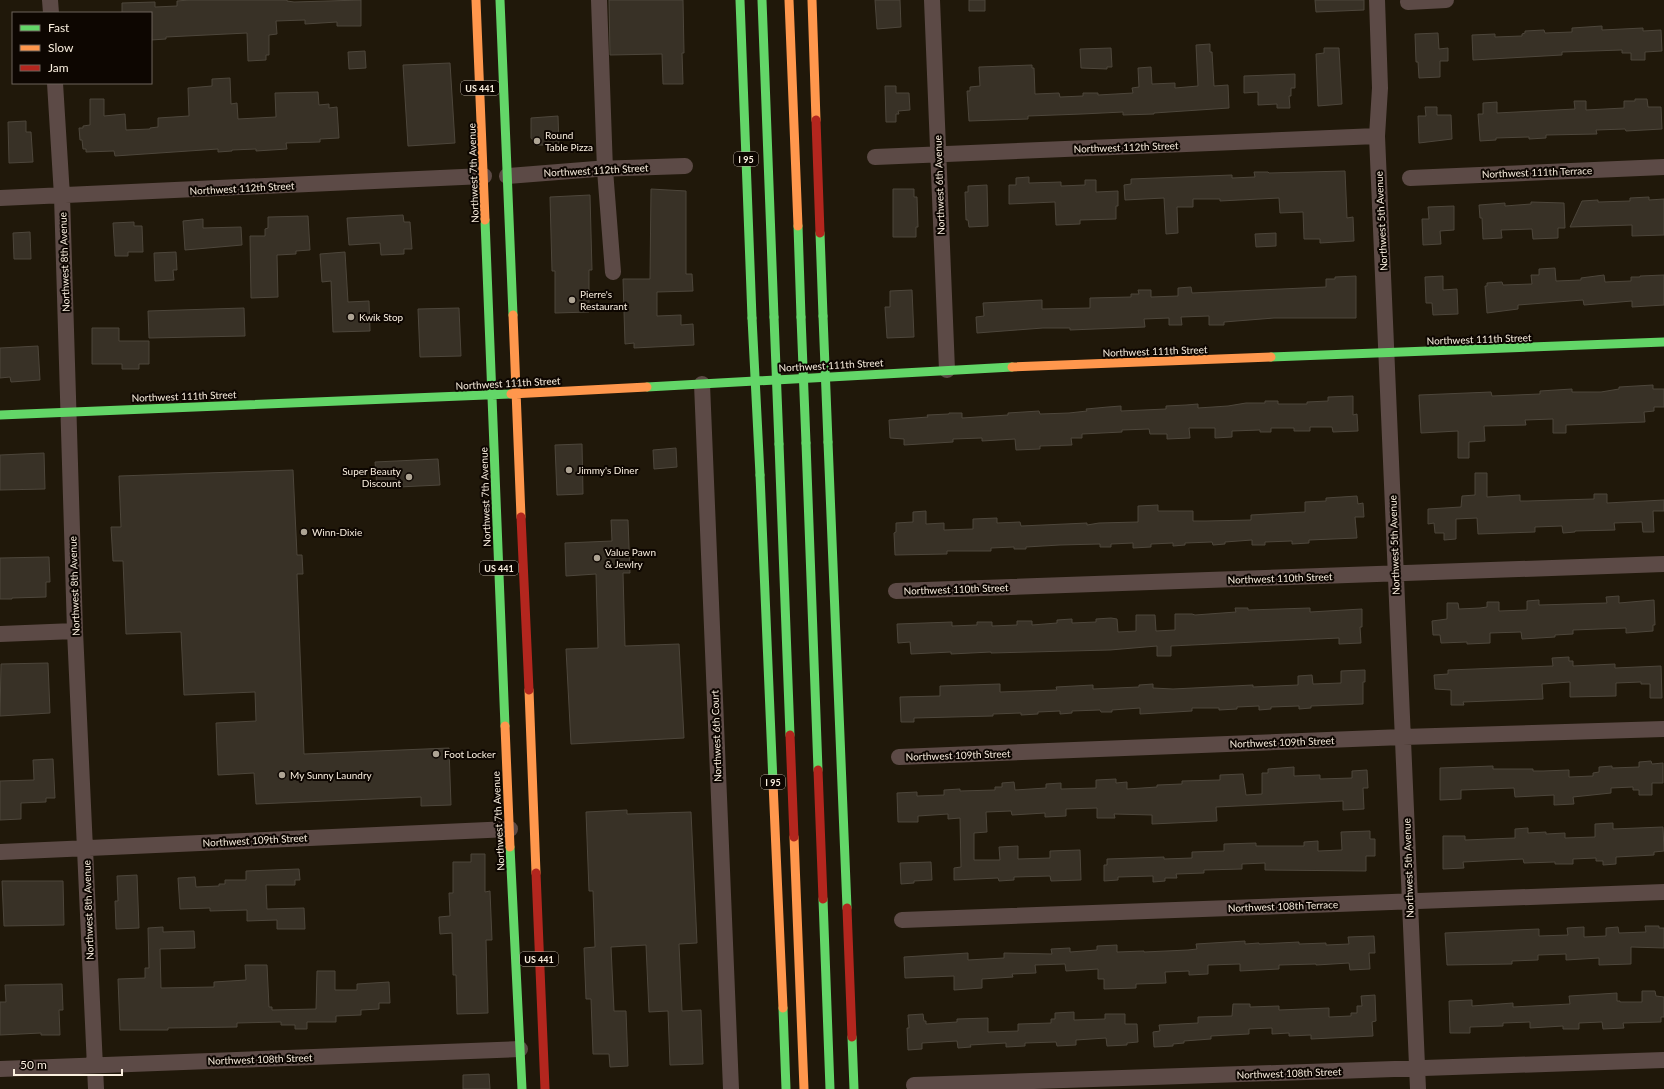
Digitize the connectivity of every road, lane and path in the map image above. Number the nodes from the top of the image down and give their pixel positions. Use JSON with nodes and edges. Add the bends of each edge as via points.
{"nodes":[{"id":1,"x":50,"y":0,"type":"edge"},
{"id":2,"x":476,"y":0,"type":"edge"},
{"id":3,"x":500,"y":0,"type":"edge"},
{"id":4,"x":599,"y":0,"type":"edge"},
{"id":5,"x":740,"y":0,"type":"edge"},
{"id":6,"x":762,"y":0,"type":"edge"},
{"id":7,"x":788,"y":0,"type":"edge"},
{"id":8,"x":812,"y":0,"type":"edge"},
{"id":9,"x":932,"y":0,"type":"edge"},
{"id":10,"x":1377,"y":0,"type":"edge"},
{"id":11,"x":1446,"y":0,"type":"edge"},
{"id":12,"x":1408,"y":2,"type":"dead end"},
{"id":13,"x":51,"y":12,"type":"edge"},
{"id":14,"x":480,"y":74,"type":"junction"},
{"id":15,"x":55,"y":84,"type":"edge"},
{"id":16,"x":489,"y":99,"type":"dead end"},
{"id":17,"x":1376,"y":136,"type":"junction"},
{"id":18,"x":938,"y":155,"type":"junction"},
{"id":19,"x":496,"y":157,"type":"dead end"},
{"id":20,"x":875,"y":157,"type":"dead end"},
{"id":21,"x":685,"y":166,"type":"dead end"},
{"id":22,"x":1664,"y":167,"type":"edge"},
{"id":23,"x":605,"y":170,"type":"junction"},
{"id":24,"x":484,"y":176,"type":"junction"},
{"id":25,"x":507,"y":176,"type":"junction"},
{"id":26,"x":1410,"y":178,"type":"dead end"},
{"id":27,"x":62,"y":196,"type":"junction"},
{"id":28,"x":0,"y":198,"type":"edge"},
{"id":29,"x":612,"y":272,"type":"dead end"},
{"id":30,"x":1664,"y":342,"type":"edge"},
{"id":31,"x":1386,"y":354,"type":"junction"},
{"id":32,"x":947,"y":370,"type":"junction"},
{"id":33,"x":702,"y":384,"type":"junction"},
{"id":34,"x":492,"y":394,"type":"junction"},
{"id":35,"x":516,"y":394,"type":"junction"},
{"id":36,"x":68,"y":412,"type":"junction"},
{"id":37,"x":0,"y":414,"type":"edge"},
{"id":38,"x":1664,"y":564,"type":"edge"},
{"id":39,"x":1395,"y":574,"type":"junction"},
{"id":40,"x":896,"y":591,"type":"dead end"},
{"id":41,"x":75,"y":631,"type":"junction"},
{"id":42,"x":0,"y":634,"type":"edge"},
{"id":43,"x":503,"y":670,"type":"junction"},
{"id":44,"x":514,"y":713,"type":"dead end"},
{"id":45,"x":1664,"y":728,"type":"edge"},
{"id":46,"x":1403,"y":737,"type":"junction"},
{"id":47,"x":899,"y":757,"type":"dead end"},
{"id":48,"x":522,"y":760,"type":"dead end"},
{"id":49,"x":532,"y":778,"type":"junction"},
{"id":50,"x":510,"y":829,"type":"junction"},
{"id":51,"x":520,"y":847,"type":"dead end"},
{"id":52,"x":86,"y":848,"type":"junction"},
{"id":53,"x":0,"y":852,"type":"edge"},
{"id":54,"x":1664,"y":892,"type":"edge"},
{"id":55,"x":1409,"y":902,"type":"junction"},
{"id":56,"x":528,"y":903,"type":"dead end"},
{"id":57,"x":902,"y":920,"type":"dead end"},
{"id":58,"x":538,"y":935,"type":"junction"},
{"id":59,"x":852,"y":1045,"type":"junction"},
{"id":60,"x":520,"y":1049,"type":"junction"},
{"id":61,"x":1664,"y":1060,"type":"edge"},
{"id":62,"x":95,"y":1065,"type":"junction"},
{"id":63,"x":1417,"y":1069,"type":"junction"},
{"id":64,"x":0,"y":1070,"type":"edge"},
{"id":65,"x":914,"y":1085,"type":"dead end"},
{"id":66,"x":96,"y":1089,"type":"edge"},
{"id":67,"x":522,"y":1089,"type":"edge"},
{"id":68,"x":545,"y":1089,"type":"edge"},
{"id":69,"x":731,"y":1089,"type":"edge"},
{"id":70,"x":786,"y":1089,"type":"edge"},
{"id":71,"x":804,"y":1089,"type":"edge"},
{"id":72,"x":830,"y":1089,"type":"edge"},
{"id":73,"x":854,"y":1089,"type":"edge"},
{"id":74,"x":859,"y":1089,"type":"edge"},
{"id":75,"x":1418,"y":1089,"type":"edge"}],
"edges":[{"from":1,"to":13,"type":"street"},
{"from":2,"to":14,"type":"main road","name":"Northwest 7th Avenue","number":"US 441"},
{"from":3,"to":25,"type":"main road","number":"US 441"},
{"from":4,"to":23,"type":"street"},
{"from":5,"to":70,"type":"main road","number":"I 95","bridge":true},
{"from":6,"to":71,"type":"main road","bridge":true},
{"from":7,"to":72,"type":"main road","bridge":true},
{"from":8,"to":59,"type":"main road","bridge":true},
{"from":9,"to":18,"type":"street","name":"Northwest 6th Avenue"},
{"from":10,"to":17,"type":"street","name":"Northwest 5th Avenue","via":[[1380,88]]},
{"from":11,"to":12,"type":"street"},
{"from":14,"to":16,"type":"main road"},
{"from":14,"to":24,"type":"main road","name":"Northwest 7th Avenue","number":"US 441"},
{"from":15,"to":27,"type":"street","name":"Northwest 8th Avenue"},
{"from":17,"to":18,"type":"street","name":"Northwest 112th Street"},
{"from":17,"to":31,"type":"street","name":"Northwest 5th Avenue"},
{"from":18,"to":20,"type":"street","name":"Northwest 112th Street"},
{"from":18,"to":32,"type":"street","name":"Northwest 6th Avenue"},
{"from":19,"to":25,"type":"main road"},
{"from":21,"to":23,"type":"street","name":"Northwest 112th Street"},
{"from":22,"to":26,"type":"street","name":"Northwest 111th Terrace"},
{"from":23,"to":25,"type":"street","name":"Northwest 112th Street"},
{"from":23,"to":29,"type":"street"},
{"from":24,"to":27,"type":"street","name":"Northwest 112th Street"},
{"from":24,"to":34,"type":"main road","name":"Northwest 7th Avenue","number":"US 441"},
{"from":25,"to":35,"type":"main road","number":"US 441"},
{"from":27,"to":28,"type":"street","name":"Northwest 112th Street"},
{"from":27,"to":36,"type":"street","name":"Northwest 8th Avenue"},
{"from":30,"to":31,"type":"main road","name":"Northwest 111th Street"},
{"from":31,"to":32,"type":"main road","name":"Northwest 111th Street"},
{"from":31,"to":39,"type":"street","name":"Northwest 5th Avenue"},
{"from":32,"to":33,"type":"main road","name":"Northwest 111th Street"},
{"from":33,"to":35,"type":"main road","name":"Northwest 111th Street"},
{"from":33,"to":69,"type":"street","name":"Northwest 6th Court"},
{"from":34,"to":35,"type":"main road","name":"Northwest 111th Street"},
{"from":34,"to":36,"type":"main road","name":"Northwest 111th Street"},
{"from":34,"to":43,"type":"main road","name":"Northwest 7th Avenue","number":"US 441"},
{"from":35,"to":49,"type":"main road","number":"US 441"},
{"from":36,"to":37,"type":"main road","name":"Northwest 111th Street"},
{"from":36,"to":41,"type":"street","name":"Northwest 8th Avenue"},
{"from":38,"to":39,"type":"street","name":"Northwest 110th Street"},
{"from":39,"to":40,"type":"street","name":"Northwest 110th Street"},
{"from":39,"to":46,"type":"street","name":"Northwest 5th Avenue"},
{"from":41,"to":42,"type":"street"},
{"from":41,"to":52,"type":"street","name":"Northwest 8th Avenue"},
{"from":43,"to":44,"type":"main road"},
{"from":43,"to":50,"type":"main road","name":"Northwest 7th Avenue","number":"US 441"},
{"from":45,"to":46,"type":"street","name":"Northwest 109th Street"},
{"from":46,"to":47,"type":"street","name":"Northwest 109th Street"},
{"from":46,"to":55,"type":"street","name":"Northwest 5th Avenue"},
{"from":48,"to":49,"type":"main road"},
{"from":49,"to":58,"type":"main road","number":"US 441"},
{"from":50,"to":51,"type":"main road"},
{"from":50,"to":52,"type":"street","name":"Northwest 109th Street"},
{"from":50,"to":60,"type":"main road","name":"Northwest 7th Avenue","number":"US 441"},
{"from":52,"to":53,"type":"street","name":"Northwest 109th Street"},
{"from":52,"to":62,"type":"street","name":"Northwest 8th Avenue"},
{"from":54,"to":55,"type":"street","name":"Northwest 108th Terrace"},
{"from":55,"to":57,"type":"street","name":"Northwest 108th Terrace"},
{"from":55,"to":63,"type":"street","name":"Northwest 5th Avenue"},
{"from":56,"to":58,"type":"main road"},
{"from":58,"to":68,"type":"main road","number":"US 441"},
{"from":59,"to":73,"type":"main road"},
{"from":59,"to":74,"type":"main road"},
{"from":60,"to":62,"type":"street","name":"Northwest 108th Street"},
{"from":60,"to":67,"type":"main road","name":"Northwest 7th Avenue","number":"US 441"},
{"from":61,"to":63,"type":"street","name":"Northwest 108th Street"},
{"from":62,"to":64,"type":"street","name":"Northwest 108th Street"},
{"from":62,"to":66,"type":"street","name":"Northwest 8th Avenue"},
{"from":63,"to":65,"type":"street","name":"Northwest 108th Street"},
{"from":63,"to":75,"type":"street","name":"Northwest 5th Avenue"}]}
